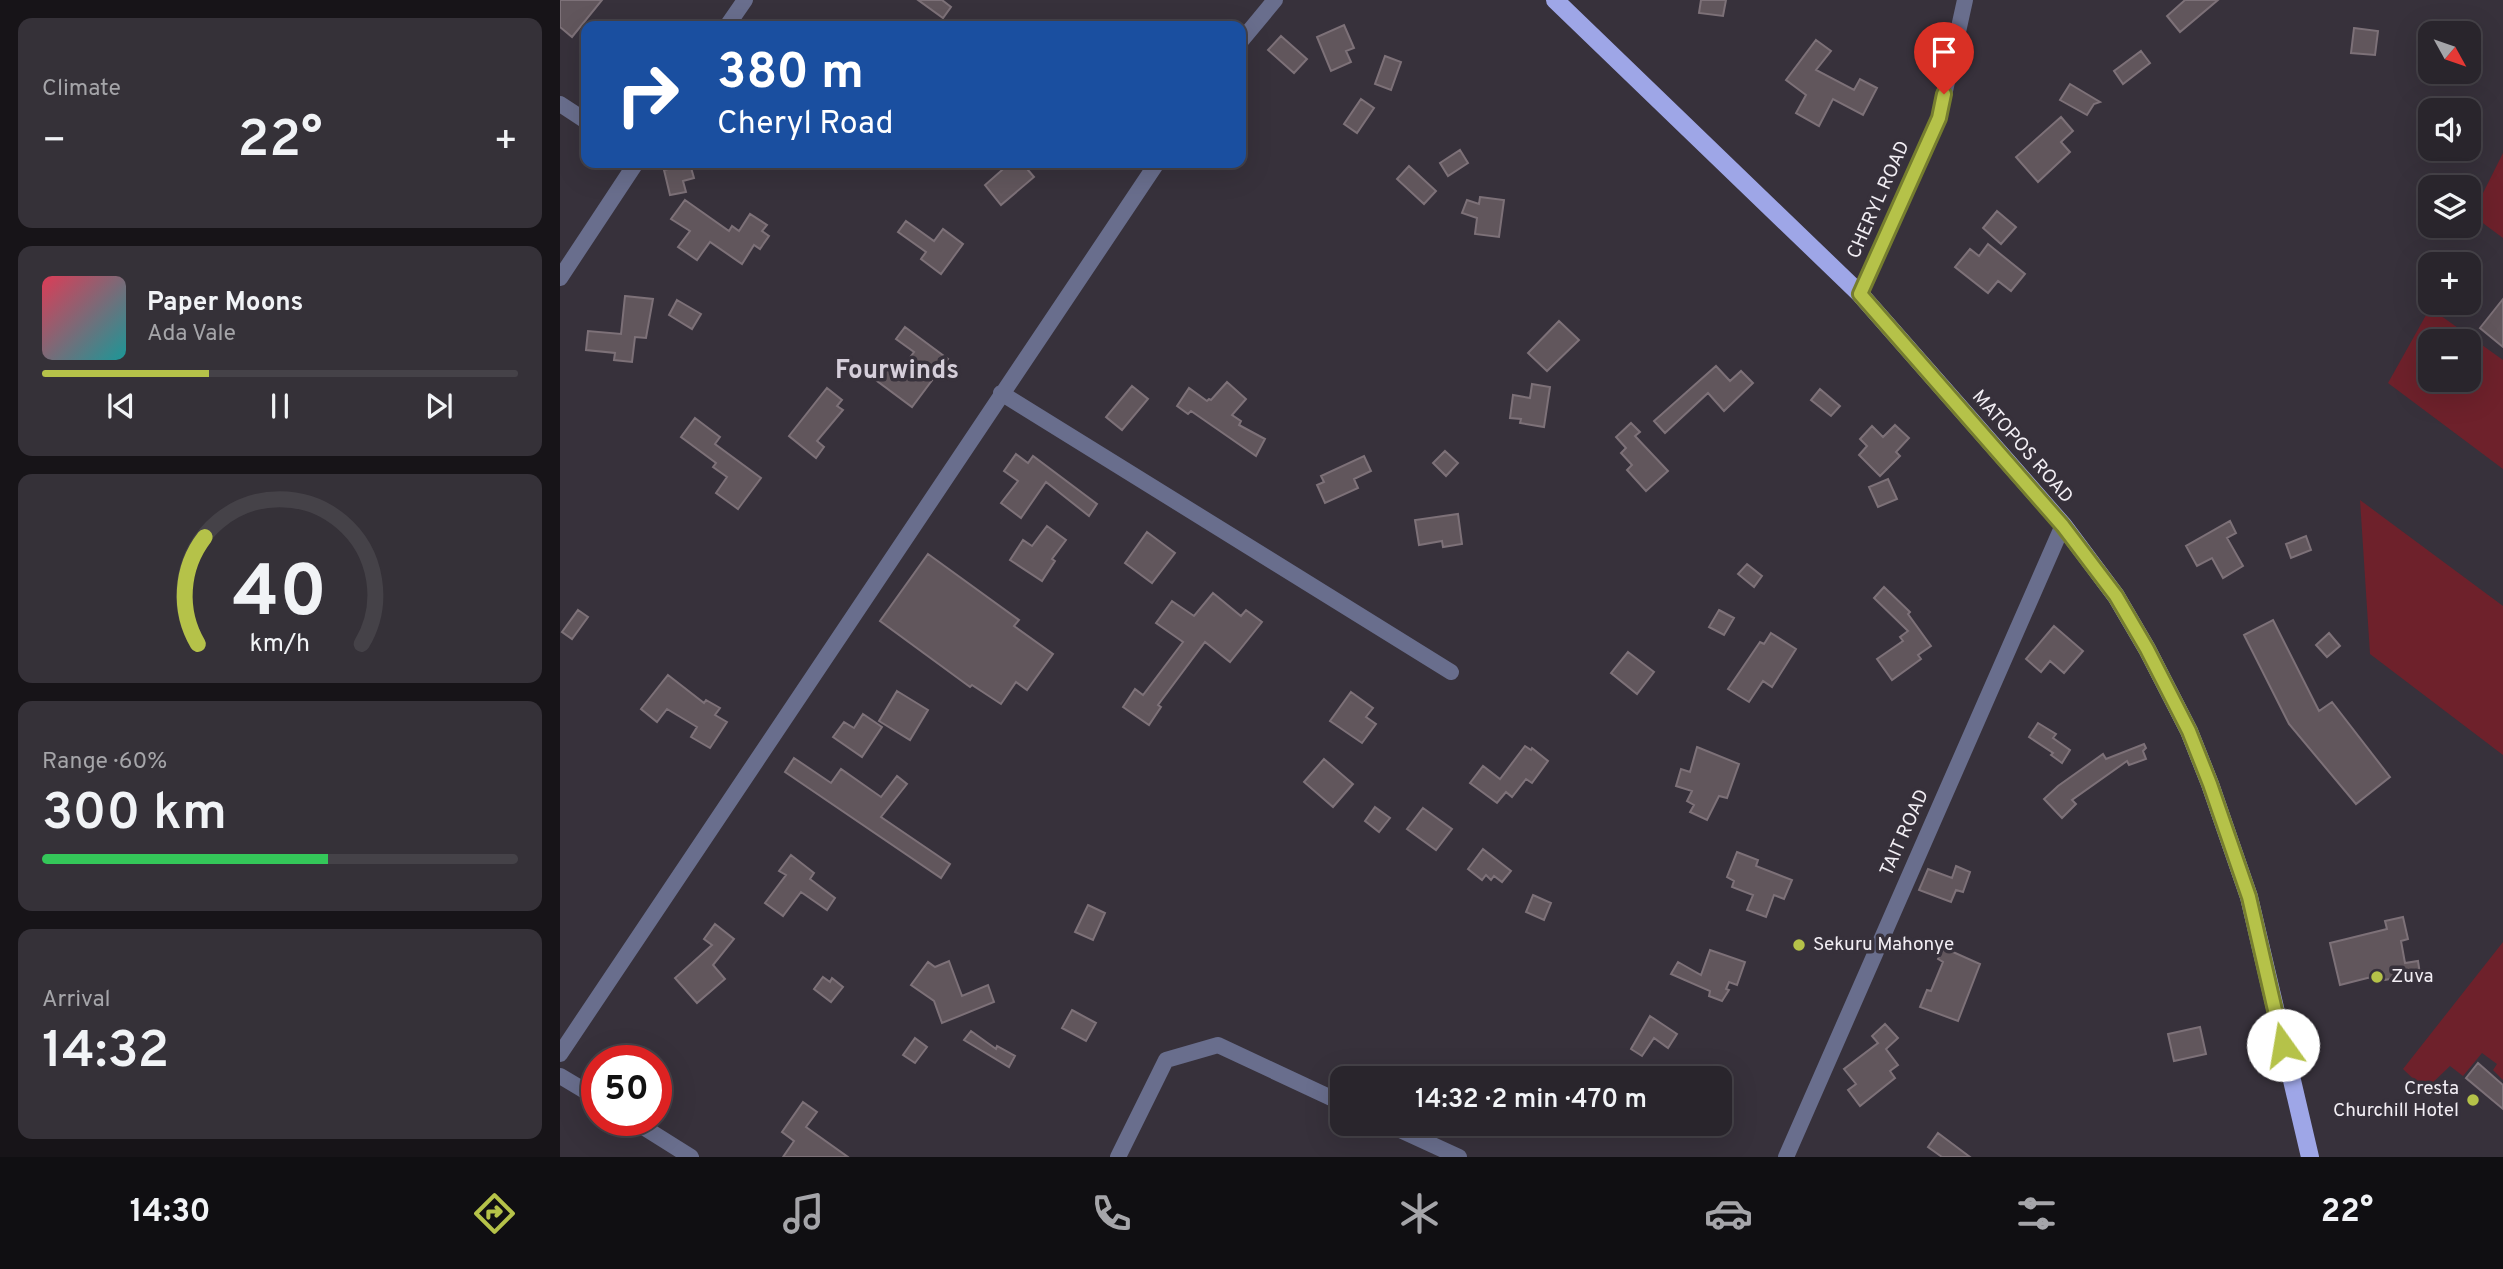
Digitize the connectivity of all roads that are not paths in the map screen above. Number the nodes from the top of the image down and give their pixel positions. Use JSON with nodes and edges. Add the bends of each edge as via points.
{"nodes":[{"id":1,"x":745,"y":0,"type":"edge"},
{"id":2,"x":1275,"y":0,"type":"edge"},
{"id":3,"x":1555,"y":0,"type":"edge"},
{"id":4,"x":1965,"y":0,"type":"edge"},
{"id":5,"x":730,"y":21,"type":"edge"},
{"id":6,"x":1246,"y":35,"type":"edge"},
{"id":7,"x":560,"y":104,"type":"edge"},
{"id":8,"x":581,"y":118,"type":"edge"},
{"id":9,"x":633,"y":168,"type":"edge"},
{"id":10,"x":1154,"y":168,"type":"edge"},
{"id":11,"x":560,"y":278,"type":"edge"},
{"id":12,"x":1860,"y":294,"type":"junction"},
{"id":13,"x":1001,"y":393,"type":"junction"},
{"id":14,"x":2063,"y":526,"type":"junction"},
{"id":15,"x":1451,"y":671,"type":"dead end"},
{"id":16,"x":560,"y":1054,"type":"edge"},
{"id":17,"x":560,"y":1076,"type":"edge"},
{"id":18,"x":581,"y":1088,"type":"edge"},
{"id":19,"x":1330,"y":1097,"type":"edge"},
{"id":20,"x":658,"y":1136,"type":"edge"},
{"id":21,"x":1413,"y":1136,"type":"edge"},
{"id":22,"x":691,"y":1157,"type":"edge"},
{"id":23,"x":1118,"y":1157,"type":"edge"},
{"id":24,"x":1459,"y":1157,"type":"edge"},
{"id":25,"x":1786,"y":1157,"type":"edge"},
{"id":26,"x":2310,"y":1157,"type":"edge"}],
"edges":[{"from":1,"to":5,"type":"street"},
{"from":2,"to":6,"type":"street"},
{"from":3,"to":12,"type":"main road","name":"MATOPOS ROAD"},
{"from":4,"to":12,"type":"street","name":"CHERYL ROAD","via":[[1939,118]]},
{"from":7,"to":8,"type":"street"},
{"from":9,"to":11,"type":"street"},
{"from":10,"to":13,"type":"street"},
{"from":12,"to":14,"type":"main road","name":"MATOPOS ROAD"},
{"from":13,"to":15,"type":"street"},
{"from":13,"to":16,"type":"street"},
{"from":14,"to":25,"type":"street","name":"TAIT ROAD"},
{"from":14,"to":26,"type":"main road","name":"MATOPOS ROAD","via":[[2116,596],[2147,649],[2210,784],[2249,897]]},
{"from":17,"to":18,"type":"street"},
{"from":19,"to":23,"type":"street","via":[[1218,1045],[1166,1059]]},
{"from":20,"to":22,"type":"street"},
{"from":21,"to":24,"type":"street"}]}
